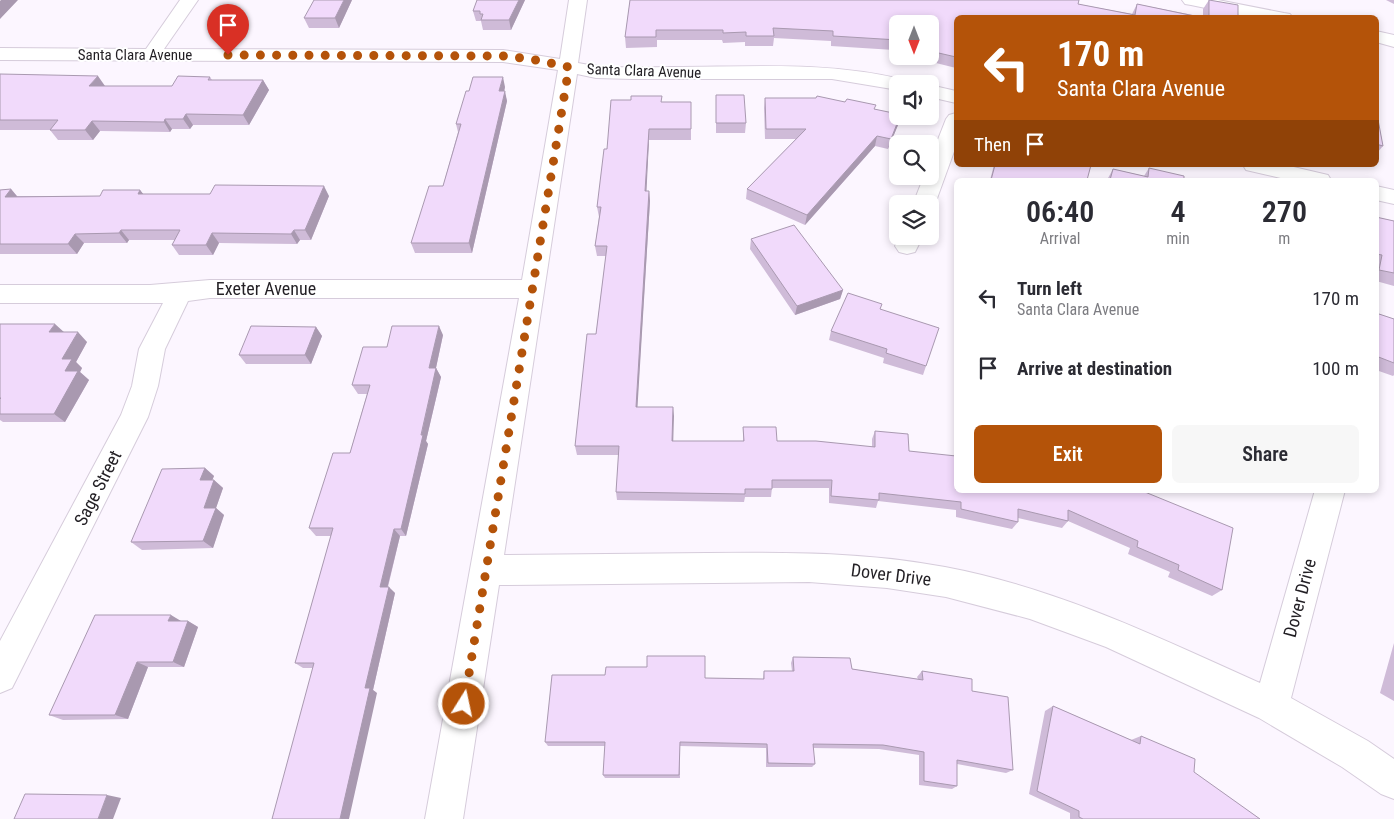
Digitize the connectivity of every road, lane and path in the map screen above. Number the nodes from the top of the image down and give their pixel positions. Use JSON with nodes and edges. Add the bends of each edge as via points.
{"nodes":[{"id":1,"x":189,"y":0,"type":"edge"},
{"id":2,"x":578,"y":0,"type":"edge"},
{"id":3,"x":1191,"y":0,"type":"edge"},
{"id":4,"x":1268,"y":15,"type":"edge"},
{"id":5,"x":1379,"y":37,"type":"edge"},
{"id":6,"x":1394,"y":42,"type":"edge"},
{"id":7,"x":0,"y":54,"type":"edge"},
{"id":8,"x":150,"y":55,"type":"junction"},
{"id":9,"x":569,"y":67,"type":"junction"},
{"id":10,"x":889,"y":82,"type":"edge"},
{"id":11,"x":939,"y":93,"type":"edge"},
{"id":12,"x":954,"y":97,"type":"edge"},
{"id":13,"x":954,"y":124,"type":"edge"},
{"id":14,"x":1263,"y":167,"type":"edge"},
{"id":15,"x":1311,"y":178,"type":"edge"},
{"id":16,"x":1379,"y":194,"type":"edge"},
{"id":17,"x":927,"y":195,"type":"edge"},
{"id":18,"x":1394,"y":197,"type":"edge"},
{"id":19,"x":532,"y":289,"type":"junction"},
{"id":20,"x":0,"y":294,"type":"edge"},
{"id":21,"x":180,"y":294,"type":"junction"},
{"id":22,"x":1329,"y":493,"type":"edge"},
{"id":23,"x":487,"y":570,"type":"junction"},
{"id":24,"x":1,"y":674,"type":"edge"},
{"id":25,"x":1271,"y":706,"type":"junction"},
{"id":26,"x":1394,"y":781,"type":"edge"},
{"id":27,"x":444,"y":819,"type":"edge"}],
"edges":[{"from":1,"to":8,"type":"street"},
{"from":2,"to":9,"type":"street"},
{"from":3,"to":4,"type":"street"},
{"from":5,"to":6,"type":"street"},
{"from":7,"to":8,"type":"street","name":"Santa Clara Avenue"},
{"from":8,"to":9,"type":"street","name":"Santa Clara Avenue","via":[[503,56]]},
{"from":9,"to":10,"type":"street","name":"Santa Clara Avenue","via":[[632,73],[832,73]]},
{"from":9,"to":19,"type":"street"},
{"from":11,"to":12,"type":"street"},
{"from":13,"to":17,"type":"street"},
{"from":14,"to":15,"type":"street"},
{"from":16,"to":18,"type":"street"},
{"from":19,"to":21,"type":"street","name":"Exeter Avenue","via":[[210,289]]},
{"from":19,"to":23,"type":"street"},
{"from":20,"to":21,"type":"street","name":"Exeter Avenue"},
{"from":21,"to":24,"type":"street","name":"Sage Street","via":[[152,349],[145,386],[134,417]]},
{"from":22,"to":25,"type":"street","name":"Dover Drive"},
{"from":23,"to":25,"type":"street","name":"Dover Drive","via":[[809,567],[887,573],[946,582],[1030,603],[1112,633]]},
{"from":23,"to":27,"type":"street"},
{"from":25,"to":26,"type":"street","name":"Dover Drive","via":[[1355,754]]}]}
